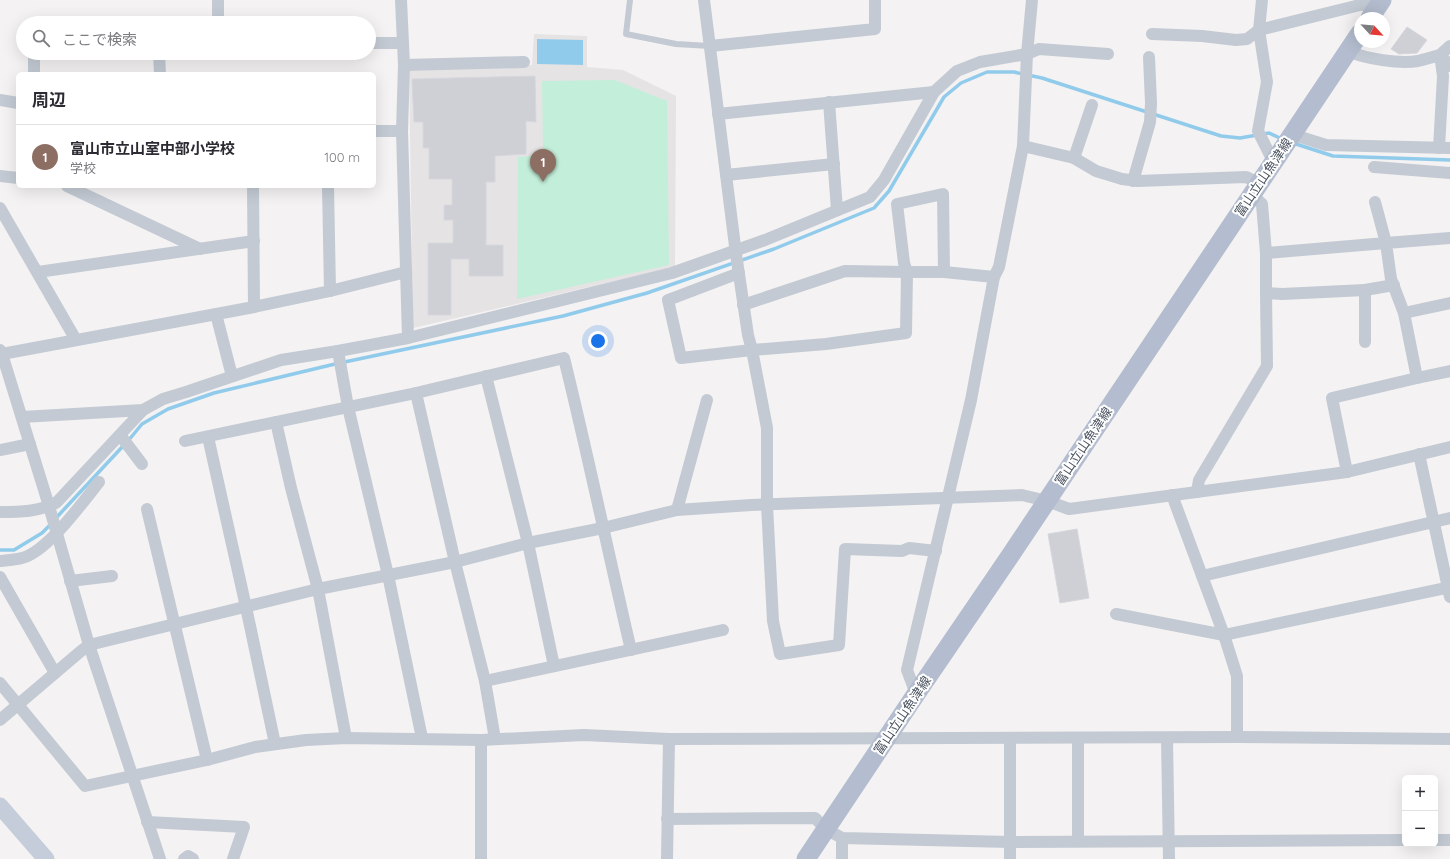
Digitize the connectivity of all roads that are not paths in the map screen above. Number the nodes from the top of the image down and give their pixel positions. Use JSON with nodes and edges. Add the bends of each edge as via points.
{"nodes":[{"id":1,"x":218,"y":0,"type":"edge"},
{"id":2,"x":401,"y":0,"type":"edge"},
{"id":3,"x":630,"y":0,"type":"edge"},
{"id":4,"x":704,"y":0,"type":"edge"},
{"id":5,"x":875,"y":0,"type":"edge"},
{"id":6,"x":1032,"y":0,"type":"edge"},
{"id":7,"x":1262,"y":0,"type":"edge"},
{"id":8,"x":1377,"y":8,"type":"edge"},
{"id":9,"x":218,"y":16,"type":"edge"},
{"id":10,"x":1260,"y":30,"type":"junction"},
{"id":11,"x":1152,"y":34,"type":"dead end"},
{"id":12,"x":1354,"y":42,"type":"edge"},
{"id":13,"x":376,"y":43,"type":"edge"},
{"id":14,"x":402,"y":43,"type":"junction"},
{"id":15,"x":710,"y":46,"type":"junction"},
{"id":16,"x":1450,"y":46,"type":"edge"},
{"id":17,"x":1348,"y":51,"type":"junction"},
{"id":18,"x":1027,"y":54,"type":"junction"},
{"id":19,"x":1108,"y":54,"type":"dead end"},
{"id":20,"x":1440,"y":55,"type":"junction"},
{"id":21,"x":1149,"y":57,"type":"dead end"},
{"id":22,"x":34,"y":60,"type":"edge"},
{"id":23,"x":159,"y":60,"type":"edge"},
{"id":24,"x":524,"y":62,"type":"dead end"},
{"id":25,"x":404,"y":65,"type":"junction"},
{"id":26,"x":1450,"y":66,"type":"edge"},
{"id":27,"x":34,"y":72,"type":"edge"},
{"id":28,"x":160,"y":72,"type":"edge"},
{"id":29,"x":934,"y":92,"type":"junction"},
{"id":30,"x":0,"y":100,"type":"edge"},
{"id":31,"x":829,"y":102,"type":"junction"},
{"id":32,"x":16,"y":104,"type":"edge"},
{"id":33,"x":1092,"y":105,"type":"dead end"},
{"id":34,"x":718,"y":114,"type":"junction"},
{"id":35,"x":376,"y":131,"type":"edge"},
{"id":36,"x":402,"y":131,"type":"junction"},
{"id":37,"x":1284,"y":145,"type":"junction"},
{"id":38,"x":1023,"y":146,"type":"junction"},
{"id":39,"x":1445,"y":148,"type":"edge"},
{"id":40,"x":1074,"y":158,"type":"junction"},
{"id":41,"x":834,"y":164,"type":"junction"},
{"id":42,"x":1374,"y":167,"type":"dead end"},
{"id":43,"x":1450,"y":174,"type":"edge"},
{"id":44,"x":726,"y":175,"type":"junction"},
{"id":45,"x":0,"y":176,"type":"edge"},
{"id":46,"x":16,"y":178,"type":"edge"},
{"id":47,"x":1133,"y":181,"type":"junction"},
{"id":48,"x":71,"y":188,"type":"edge"},
{"id":49,"x":253,"y":188,"type":"edge"},
{"id":50,"x":328,"y":188,"type":"edge"},
{"id":51,"x":1255,"y":188,"type":"junction"},
{"id":52,"x":1375,"y":202,"type":"dead end"},
{"id":53,"x":0,"y":208,"type":"edge"},
{"id":54,"x":837,"y":210,"type":"junction"},
{"id":55,"x":1450,"y":238,"type":"edge"},
{"id":56,"x":254,"y":241,"type":"junction"},
{"id":57,"x":1386,"y":243,"type":"junction"},
{"id":58,"x":200,"y":248,"type":"junction"},
{"id":59,"x":736,"y":253,"type":"junction"},
{"id":60,"x":1266,"y":253,"type":"junction"},
{"id":61,"x":38,"y":272,"type":"junction"},
{"id":62,"x":406,"y":272,"type":"junction"},
{"id":63,"x":739,"y":272,"type":"junction"},
{"id":64,"x":907,"y":272,"type":"junction"},
{"id":65,"x":944,"y":272,"type":"junction"},
{"id":66,"x":994,"y":277,"type":"junction"},
{"id":67,"x":1394,"y":284,"type":"junction"},
{"id":68,"x":1365,"y":290,"type":"junction"},
{"id":69,"x":330,"y":291,"type":"junction"},
{"id":70,"x":1266,"y":293,"type":"junction"},
{"id":71,"x":1450,"y":303,"type":"edge"},
{"id":72,"x":743,"y":305,"type":"junction"},
{"id":73,"x":254,"y":307,"type":"junction"},
{"id":74,"x":1404,"y":313,"type":"junction"},
{"id":75,"x":216,"y":314,"type":"junction"},
{"id":76,"x":408,"y":338,"type":"junction"},
{"id":77,"x":76,"y":340,"type":"junction"},
{"id":78,"x":1365,"y":342,"type":"dead end"},
{"id":79,"x":752,"y":350,"type":"junction"},
{"id":80,"x":1,"y":352,"type":"edge"},
{"id":81,"x":338,"y":353,"type":"junction"},
{"id":82,"x":1450,"y":371,"type":"edge"},
{"id":83,"x":232,"y":376,"type":"junction"},
{"id":84,"x":486,"y":376,"type":"junction"},
{"id":85,"x":1417,"y":378,"type":"junction"},
{"id":86,"x":416,"y":393,"type":"junction"},
{"id":87,"x":707,"y":400,"type":"dead end"},
{"id":88,"x":348,"y":407,"type":"junction"},
{"id":89,"x":143,"y":410,"type":"junction"},
{"id":90,"x":22,"y":417,"type":"junction"},
{"id":91,"x":276,"y":422,"type":"junction"},
{"id":92,"x":121,"y":436,"type":"junction"},
{"id":93,"x":208,"y":437,"type":"junction"},
{"id":94,"x":185,"y":441,"type":"dead end"},
{"id":95,"x":30,"y":444,"type":"junction"},
{"id":96,"x":1450,"y":447,"type":"edge"},
{"id":97,"x":0,"y":450,"type":"edge"},
{"id":98,"x":1419,"y":454,"type":"junction"},
{"id":99,"x":142,"y":464,"type":"dead end"},
{"id":100,"x":1347,"y":472,"type":"junction"},
{"id":101,"x":99,"y":482,"type":"dead end"},
{"id":102,"x":1197,"y":492,"type":"junction"},
{"id":103,"x":1172,"y":496,"type":"junction"},
{"id":104,"x":949,"y":498,"type":"junction"},
{"id":105,"x":1047,"y":501,"type":"junction"},
{"id":106,"x":767,"y":505,"type":"junction"},
{"id":107,"x":50,"y":509,"type":"junction"},
{"id":108,"x":147,"y":509,"type":"dead end"},
{"id":109,"x":677,"y":510,"type":"junction"},
{"id":110,"x":0,"y":512,"type":"edge"},
{"id":111,"x":1450,"y":518,"type":"edge"},
{"id":112,"x":1434,"y":522,"type":"junction"},
{"id":113,"x":603,"y":528,"type":"junction"},
{"id":114,"x":56,"y":531,"type":"junction"},
{"id":115,"x":528,"y":543,"type":"junction"},
{"id":116,"x":936,"y":551,"type":"junction"},
{"id":117,"x":0,"y":561,"type":"edge"},
{"id":118,"x":455,"y":562,"type":"junction"},
{"id":119,"x":388,"y":575,"type":"junction"},
{"id":120,"x":112,"y":576,"type":"dead end"},
{"id":121,"x":1202,"y":576,"type":"junction"},
{"id":122,"x":0,"y":577,"type":"edge"},
{"id":123,"x":70,"y":581,"type":"junction"},
{"id":124,"x":318,"y":589,"type":"junction"},
{"id":125,"x":1449,"y":590,"type":"edge"},
{"id":126,"x":246,"y":607,"type":"junction"},
{"id":127,"x":1116,"y":614,"type":"dead end"},
{"id":128,"x":175,"y":624,"type":"junction"},
{"id":129,"x":723,"y":630,"type":"dead end"},
{"id":130,"x":1224,"y":635,"type":"junction"},
{"id":131,"x":89,"y":645,"type":"junction"},
{"id":132,"x":631,"y":650,"type":"junction"},
{"id":133,"x":554,"y":666,"type":"junction"},
{"id":134,"x":54,"y":673,"type":"junction"},
{"id":135,"x":485,"y":681,"type":"junction"},
{"id":136,"x":0,"y":684,"type":"edge"},
{"id":137,"x":916,"y":694,"type":"junction"},
{"id":138,"x":18,"y":704,"type":"junction"},
{"id":139,"x":0,"y":720,"type":"edge"},
{"id":140,"x":1237,"y":737,"type":"junction"},
{"id":141,"x":346,"y":738,"type":"junction"},
{"id":142,"x":422,"y":738,"type":"junction"},
{"id":143,"x":1010,"y":738,"type":"junction"},
{"id":144,"x":1078,"y":738,"type":"junction"},
{"id":145,"x":1168,"y":738,"type":"junction"},
{"id":146,"x":495,"y":739,"type":"junction"},
{"id":147,"x":669,"y":739,"type":"junction"},
{"id":148,"x":887,"y":739,"type":"junction"},
{"id":149,"x":1450,"y":739,"type":"edge"},
{"id":150,"x":481,"y":740,"type":"junction"},
{"id":151,"x":275,"y":744,"type":"junction"},
{"id":152,"x":207,"y":760,"type":"junction"},
{"id":153,"x":132,"y":776,"type":"junction"},
{"id":154,"x":0,"y":806,"type":"edge"},
{"id":155,"x":666,"y":819,"type":"junction"},
{"id":156,"x":147,"y":822,"type":"junction"},
{"id":157,"x":826,"y":829,"type":"junction"},
{"id":158,"x":842,"y":838,"type":"junction"},
{"id":159,"x":1169,"y":840,"type":"junction"},
{"id":160,"x":1402,"y":840,"type":"edge"},
{"id":161,"x":1438,"y":840,"type":"edge"},
{"id":162,"x":1450,"y":840,"type":"edge"},
{"id":163,"x":1078,"y":841,"type":"junction"},
{"id":164,"x":1010,"y":842,"type":"junction"},
{"id":165,"x":46,"y":859,"type":"edge"},
{"id":166,"x":160,"y":859,"type":"edge"},
{"id":167,"x":184,"y":859,"type":"edge"},
{"id":168,"x":193,"y":859,"type":"edge"},
{"id":169,"x":232,"y":859,"type":"edge"},
{"id":170,"x":481,"y":859,"type":"edge"},
{"id":171,"x":666,"y":859,"type":"edge"},
{"id":172,"x":806,"y":859,"type":"edge"},
{"id":173,"x":842,"y":859,"type":"edge"},
{"id":174,"x":1010,"y":859,"type":"edge"},
{"id":175,"x":1169,"y":859,"type":"edge"}],
"edges":[{"from":1,"to":9,"type":"street"},
{"from":2,"to":14,"type":"street"},
{"from":3,"to":15,"type":"lane","via":[[626,34],[676,44]]},
{"from":4,"to":15,"type":"street"},
{"from":5,"to":15,"type":"street","via":[[875,29]]},
{"from":6,"to":18,"type":"street"},
{"from":7,"to":10,"type":"street"},
{"from":8,"to":10,"type":"street","via":[[1360,5]]},
{"from":10,"to":11,"type":"street","via":[[1247,39],[1236,40]]},
{"from":10,"to":37,"type":"street","via":[[1267,82],[1258,131],[1263,142]]},
{"from":12,"to":17,"type":"main road","name":"富山立山魚津線"},
{"from":13,"to":14,"type":"street"},
{"from":14,"to":25,"type":"street"},
{"from":15,"to":34,"type":"street"},
{"from":16,"to":20,"type":"street"},
{"from":17,"to":20,"type":"street","via":[[1361,57],[1392,61],[1417,61]]},
{"from":17,"to":37,"type":"main road","name":"富山立山魚津線"},
{"from":18,"to":19,"type":"street","via":[[1039,49]]},
{"from":18,"to":29,"type":"street","via":[[980,62],[957,71]]},
{"from":18,"to":38,"type":"street"},
{"from":20,"to":26,"type":"street"},
{"from":20,"to":39,"type":"street"},
{"from":21,"to":47,"type":"street","via":[[1150,122]]},
{"from":22,"to":27,"type":"street"},
{"from":23,"to":28,"type":"street"},
{"from":24,"to":25,"type":"street"},
{"from":25,"to":36,"type":"street"},
{"from":29,"to":31,"type":"street"},
{"from":29,"to":54,"type":"street","via":[[884,180],[870,197]]},
{"from":30,"to":32,"type":"street"},
{"from":31,"to":34,"type":"street"},
{"from":31,"to":41,"type":"street"},
{"from":33,"to":40,"type":"street"},
{"from":34,"to":44,"type":"street"},
{"from":35,"to":36,"type":"street"},
{"from":36,"to":62,"type":"street"},
{"from":37,"to":39,"type":"street"},
{"from":37,"to":51,"type":"main road","name":"富山立山魚津線"},
{"from":38,"to":40,"type":"street"},
{"from":38,"to":66,"type":"street","via":[[999,267]]},
{"from":40,"to":47,"type":"street","via":[[1096,171]]},
{"from":41,"to":44,"type":"street"},
{"from":41,"to":54,"type":"street"},
{"from":42,"to":43,"type":"street"},
{"from":44,"to":59,"type":"street"},
{"from":45,"to":46,"type":"street"},
{"from":47,"to":51,"type":"street","via":[[1246,178]]},
{"from":48,"to":58,"type":"street"},
{"from":49,"to":56,"type":"street"},
{"from":50,"to":69,"type":"street"},
{"from":51,"to":60,"type":"street","via":[[1262,204]]},
{"from":51,"to":105,"type":"main road","name":"富山立山魚津線"},
{"from":52,"to":57,"type":"street"},
{"from":53,"to":61,"type":"street"},
{"from":54,"to":59,"type":"street"},
{"from":55,"to":57,"type":"street"},
{"from":56,"to":58,"type":"street"},
{"from":56,"to":73,"type":"street"},
{"from":57,"to":60,"type":"street"},
{"from":57,"to":67,"type":"street"},
{"from":58,"to":61,"type":"street"},
{"from":59,"to":63,"type":"street"},
{"from":59,"to":76,"type":"street","via":[[672,274]]},
{"from":60,"to":70,"type":"street"},
{"from":61,"to":77,"type":"street"},
{"from":62,"to":69,"type":"street"},
{"from":62,"to":76,"type":"street"},
{"from":63,"to":72,"type":"street"},
{"from":63,"to":79,"type":"street","via":[[668,300],[681,358]]},
{"from":64,"to":65,"type":"street"},
{"from":64,"to":65,"type":"street","via":[[897,204],[943,194]]},
{"from":64,"to":72,"type":"street","via":[[845,271]]},
{"from":64,"to":79,"type":"street","via":[[906,333],[826,344]]},
{"from":65,"to":66,"type":"street"},
{"from":66,"to":104,"type":"street","via":[[971,400]]},
{"from":67,"to":68,"type":"street"},
{"from":67,"to":74,"type":"street"},
{"from":68,"to":70,"type":"street"},
{"from":68,"to":78,"type":"street"},
{"from":69,"to":73,"type":"street"},
{"from":70,"to":102,"type":"street","via":[[1267,366],[1199,480]]},
{"from":71,"to":74,"type":"street"},
{"from":72,"to":79,"type":"street"},
{"from":73,"to":75,"type":"street"},
{"from":74,"to":85,"type":"street"},
{"from":75,"to":77,"type":"street"},
{"from":75,"to":83,"type":"street"},
{"from":76,"to":81,"type":"street"},
{"from":77,"to":80,"type":"street"},
{"from":79,"to":106,"type":"street","via":[[767,428]]},
{"from":80,"to":90,"type":"street"},
{"from":81,"to":83,"type":"street","via":[[281,360]]},
{"from":81,"to":88,"type":"street"},
{"from":82,"to":85,"type":"street"},
{"from":83,"to":89,"type":"street","via":[[163,398]]},
{"from":84,"to":86,"type":"street"},
{"from":84,"to":113,"type":"street","via":[[564,358]]},
{"from":84,"to":115,"type":"street"},
{"from":85,"to":100,"type":"street","via":[[1332,398]]},
{"from":86,"to":88,"type":"street"},
{"from":86,"to":118,"type":"street"},
{"from":87,"to":109,"type":"street"},
{"from":88,"to":91,"type":"street"},
{"from":88,"to":119,"type":"street"},
{"from":89,"to":90,"type":"street"},
{"from":89,"to":92,"type":"street"},
{"from":90,"to":95,"type":"street"},
{"from":91,"to":93,"type":"street"},
{"from":91,"to":124,"type":"street"},
{"from":92,"to":99,"type":"street"},
{"from":92,"to":107,"type":"street"},
{"from":93,"to":94,"type":"street"},
{"from":93,"to":126,"type":"street"},
{"from":95,"to":97,"type":"street"},
{"from":95,"to":107,"type":"street"},
{"from":96,"to":98,"type":"street"},
{"from":98,"to":100,"type":"street"},
{"from":98,"to":112,"type":"street"},
{"from":100,"to":102,"type":"street"},
{"from":101,"to":114,"type":"street"},
{"from":102,"to":103,"type":"street"},
{"from":103,"to":105,"type":"street","via":[[1069,509]]},
{"from":103,"to":121,"type":"street"},
{"from":104,"to":105,"type":"street","via":[[1022,496]]},
{"from":104,"to":106,"type":"street"},
{"from":104,"to":116,"type":"street"},
{"from":105,"to":137,"type":"main road","name":"富山立山魚津線"},
{"from":106,"to":109,"type":"street"},
{"from":106,"to":116,"type":"street","via":[[773,621],[780,654],[839,645],[845,549],[902,551],[909,548]]},
{"from":107,"to":110,"type":"street"},
{"from":107,"to":114,"type":"street"},
{"from":108,"to":128,"type":"street"},
{"from":109,"to":113,"type":"street"},
{"from":111,"to":112,"type":"street"},
{"from":112,"to":121,"type":"street"},
{"from":112,"to":125,"type":"street"},
{"from":113,"to":115,"type":"street"},
{"from":113,"to":132,"type":"street"},
{"from":114,"to":117,"type":"street","via":[[38,550],[22,558]]},
{"from":114,"to":123,"type":"street"},
{"from":115,"to":118,"type":"street"},
{"from":115,"to":133,"type":"street"},
{"from":116,"to":137,"type":"street","via":[[907,670]]},
{"from":118,"to":119,"type":"street"},
{"from":118,"to":135,"type":"street"},
{"from":119,"to":124,"type":"street"},
{"from":119,"to":142,"type":"street"},
{"from":120,"to":123,"type":"street"},
{"from":121,"to":130,"type":"street"},
{"from":122,"to":134,"type":"street"},
{"from":123,"to":131,"type":"street"},
{"from":124,"to":126,"type":"street"},
{"from":124,"to":141,"type":"street"},
{"from":125,"to":130,"type":"street"},
{"from":126,"to":128,"type":"street"},
{"from":126,"to":151,"type":"street"},
{"from":127,"to":130,"type":"street"},
{"from":128,"to":131,"type":"street"},
{"from":128,"to":152,"type":"street"},
{"from":129,"to":132,"type":"street"},
{"from":130,"to":140,"type":"street","via":[[1237,676]]},
{"from":131,"to":134,"type":"street"},
{"from":131,"to":153,"type":"street"},
{"from":132,"to":133,"type":"street"},
{"from":133,"to":135,"type":"street"},
{"from":134,"to":138,"type":"street"},
{"from":135,"to":146,"type":"street"},
{"from":136,"to":138,"type":"street"},
{"from":137,"to":148,"type":"main road","name":"富山立山魚津線"},
{"from":138,"to":139,"type":"street"},
{"from":138,"to":153,"type":"street","via":[[86,786]]},
{"from":140,"to":145,"type":"street"},
{"from":140,"to":149,"type":"street"},
{"from":141,"to":142,"type":"street"},
{"from":141,"to":151,"type":"street"},
{"from":142,"to":150,"type":"street"},
{"from":143,"to":144,"type":"street"},
{"from":143,"to":148,"type":"street"},
{"from":143,"to":164,"type":"street"},
{"from":144,"to":145,"type":"street"},
{"from":144,"to":163,"type":"street"},
{"from":145,"to":159,"type":"street"},
{"from":146,"to":147,"type":"street","via":[[584,735]]},
{"from":146,"to":150,"type":"street"},
{"from":147,"to":148,"type":"street"},
{"from":147,"to":155,"type":"street"},
{"from":148,"to":157,"type":"main road","name":"富山立山魚津線"},
{"from":150,"to":170,"type":"street"},
{"from":151,"to":152,"type":"street"},
{"from":152,"to":153,"type":"street"},
{"from":153,"to":156,"type":"street"},
{"from":154,"to":165,"type":"street"},
{"from":155,"to":157,"type":"street","via":[[815,818]]},
{"from":155,"to":171,"type":"street"},
{"from":156,"to":166,"type":"street"},
{"from":156,"to":169,"type":"street","via":[[244,827]]},
{"from":157,"to":158,"type":"street"},
{"from":157,"to":172,"type":"main road","name":"富山立山魚津線"},
{"from":158,"to":164,"type":"street"},
{"from":158,"to":173,"type":"street"},
{"from":159,"to":160,"type":"street"},
{"from":159,"to":163,"type":"street"},
{"from":159,"to":175,"type":"street"},
{"from":161,"to":162,"type":"street"},
{"from":163,"to":164,"type":"street"},
{"from":164,"to":174,"type":"street"},
{"from":167,"to":168,"type":"street","via":[[188,856]]}]}
